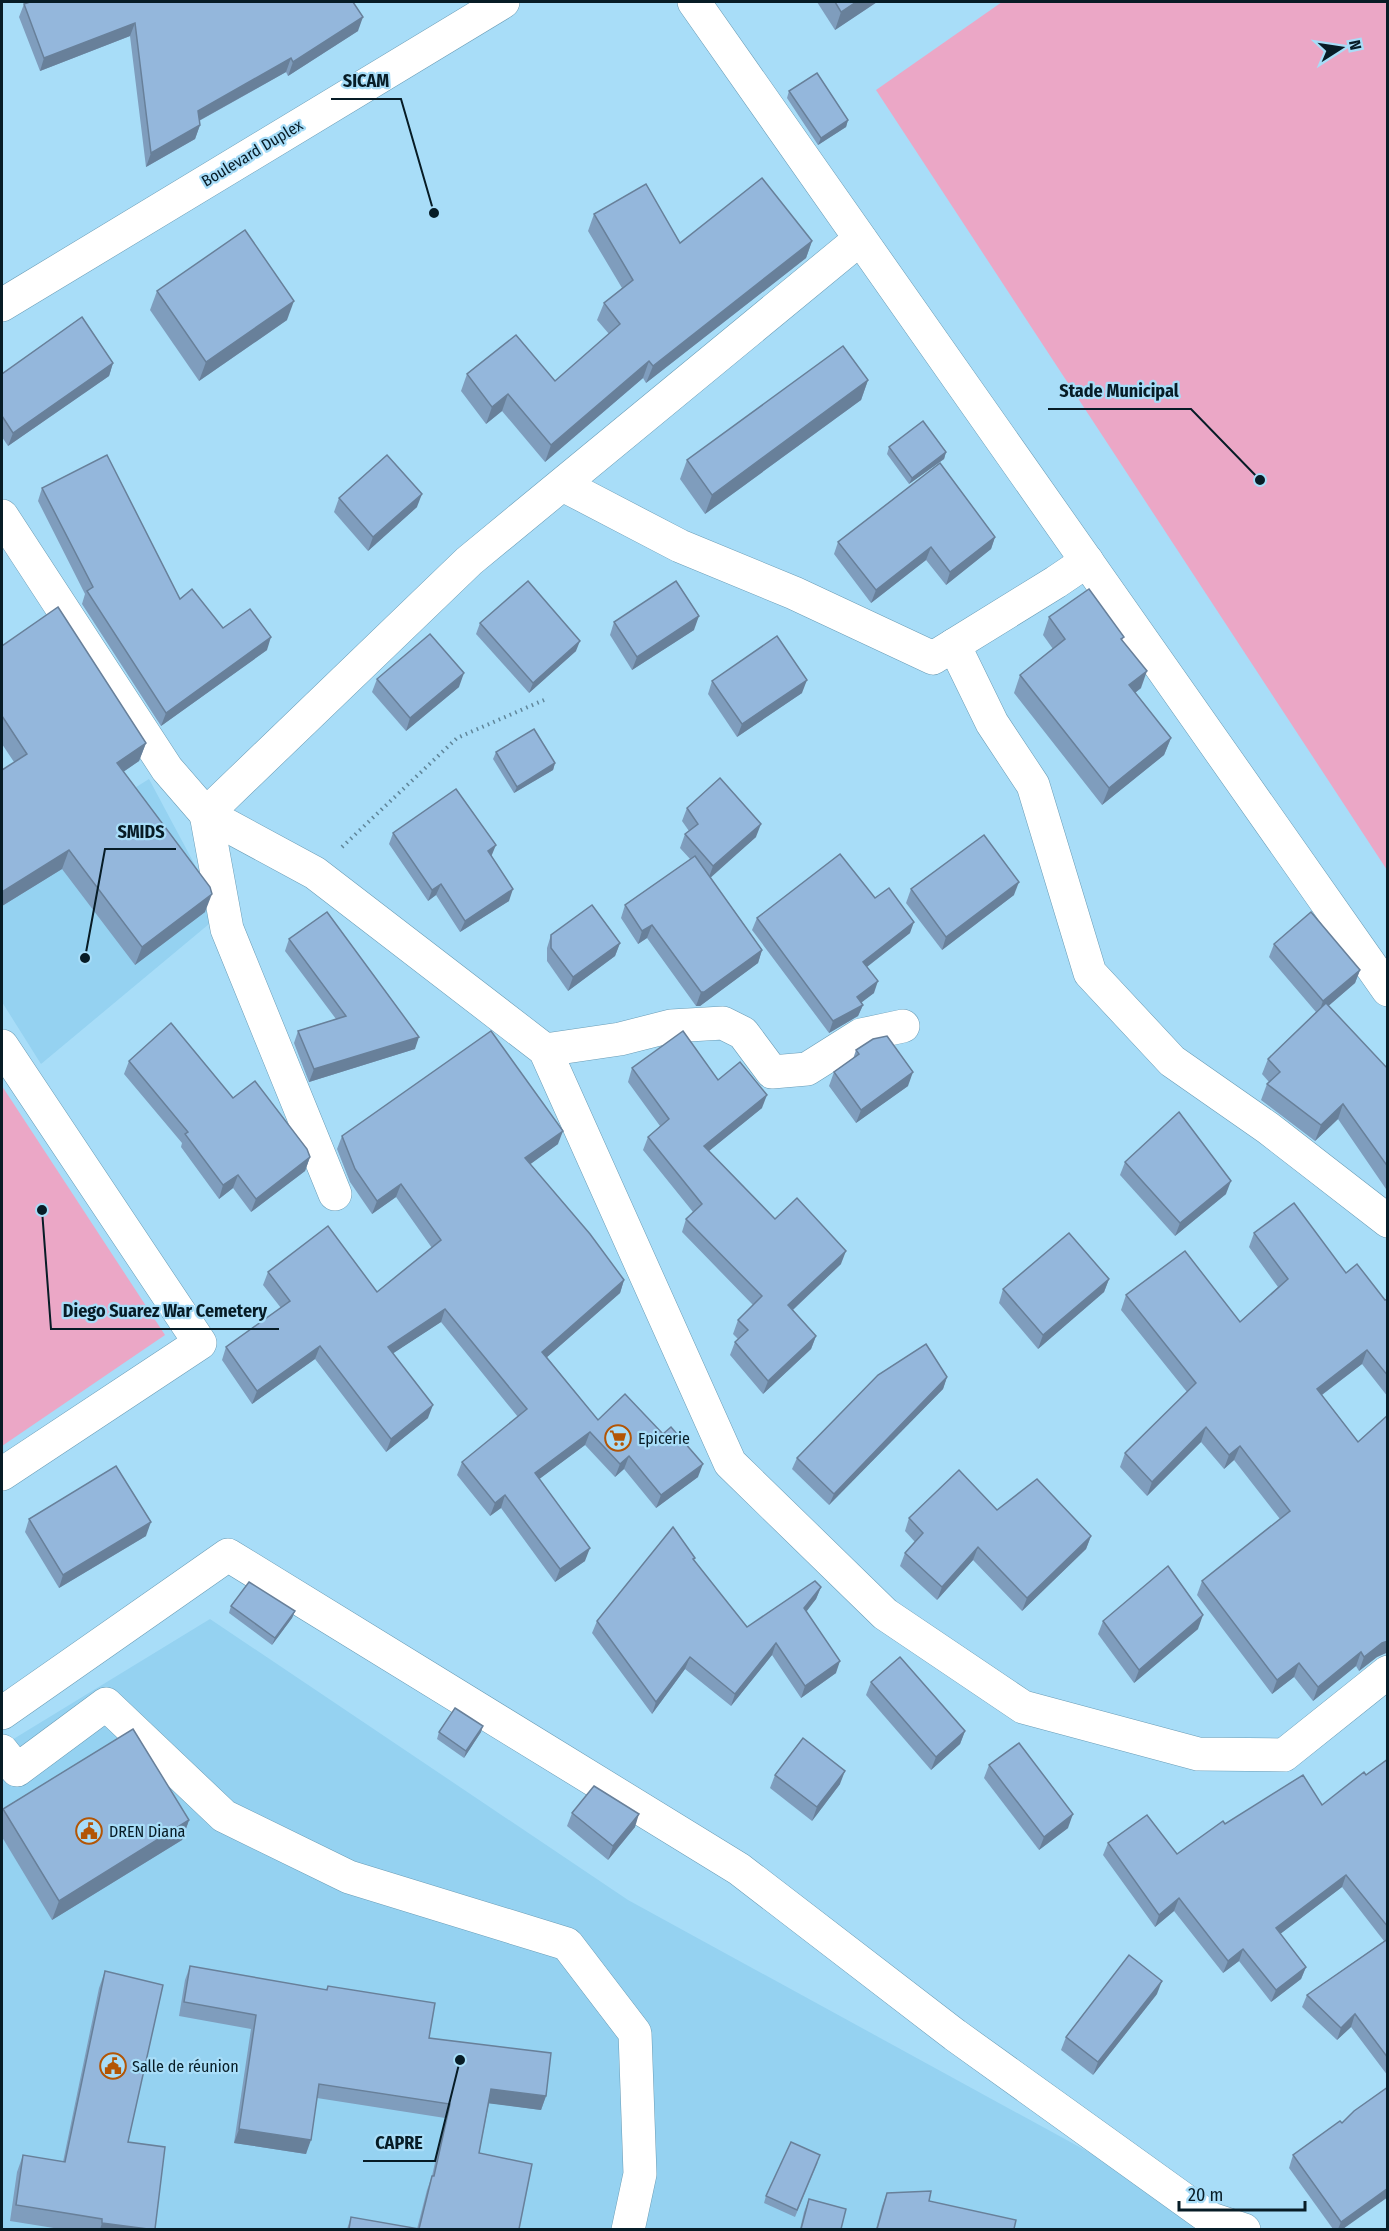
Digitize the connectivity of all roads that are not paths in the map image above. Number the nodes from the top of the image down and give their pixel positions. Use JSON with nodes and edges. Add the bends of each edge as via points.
{"nodes":[{"id":1,"x":694,"y":2,"type":"edge"},
{"id":2,"x":491,"y":5,"type":"edge"},
{"id":3,"x":860,"y":239,"type":"junction"},
{"id":4,"x":2,"y":305,"type":"edge"},
{"id":5,"x":563,"y":485,"type":"junction"},
{"id":6,"x":2,"y":516,"type":"edge"},
{"id":7,"x":1087,"y":561,"type":"junction"},
{"id":8,"x":954,"y":645,"type":"junction"},
{"id":9,"x":206,"y":814,"type":"junction"},
{"id":10,"x":1388,"y":990,"type":"edge"},
{"id":11,"x":903,"y":1026,"type":"dead end"},
{"id":12,"x":2,"y":1046,"type":"edge"},
{"id":13,"x":545,"y":1050,"type":"junction"},
{"id":14,"x":335,"y":1194,"type":"dead end"},
{"id":15,"x":1388,"y":1221,"type":"edge"},
{"id":16,"x":2,"y":1474,"type":"edge"},
{"id":17,"x":1388,"y":1672,"type":"edge"},
{"id":18,"x":2,"y":1713,"type":"edge"},
{"id":19,"x":2,"y":1751,"type":"edge"},
{"id":20,"x":628,"y":2229,"type":"edge"},
{"id":21,"x":1244,"y":2229,"type":"edge"}],
"edges":[{"from":1,"to":3,"type":"street"},
{"from":2,"to":4,"type":"street","name":"Boulevard Duplex"},
{"from":3,"to":5,"type":"street"},
{"from":3,"to":7,"type":"street"},
{"from":5,"to":8,"type":"street","via":[[680,546],[794,593],[933,658]]},
{"from":5,"to":9,"type":"street","via":[[469,561]]},
{"from":6,"to":9,"type":"street","via":[[166,769]]},
{"from":7,"to":8,"type":"street"},
{"from":7,"to":10,"type":"street"},
{"from":8,"to":15,"type":"street","via":[[992,723],[1033,785],[1090,973],[1172,1060]]},
{"from":9,"to":13,"type":"street","via":[[315,873]]},
{"from":9,"to":14,"type":"street","via":[[227,928]]},
{"from":11,"to":13,"type":"street","via":[[861,1035],[807,1069],[772,1072],[743,1033],[723,1023],[671,1026],[620,1039]]},
{"from":12,"to":16,"type":"street","via":[[200,1343]]},
{"from":13,"to":17,"type":"street","via":[[730,1463],[885,1614],[1023,1707],[1198,1754],[1284,1755]]},
{"from":18,"to":21,"type":"street","via":[[228,1555],[739,1869],[955,2035],[1210,2219]]},
{"from":19,"to":20,"type":"street","via":[[17,1770],[106,1704],[224,1816],[349,1877],[567,1944],[635,2033],[640,2174]]}]}
